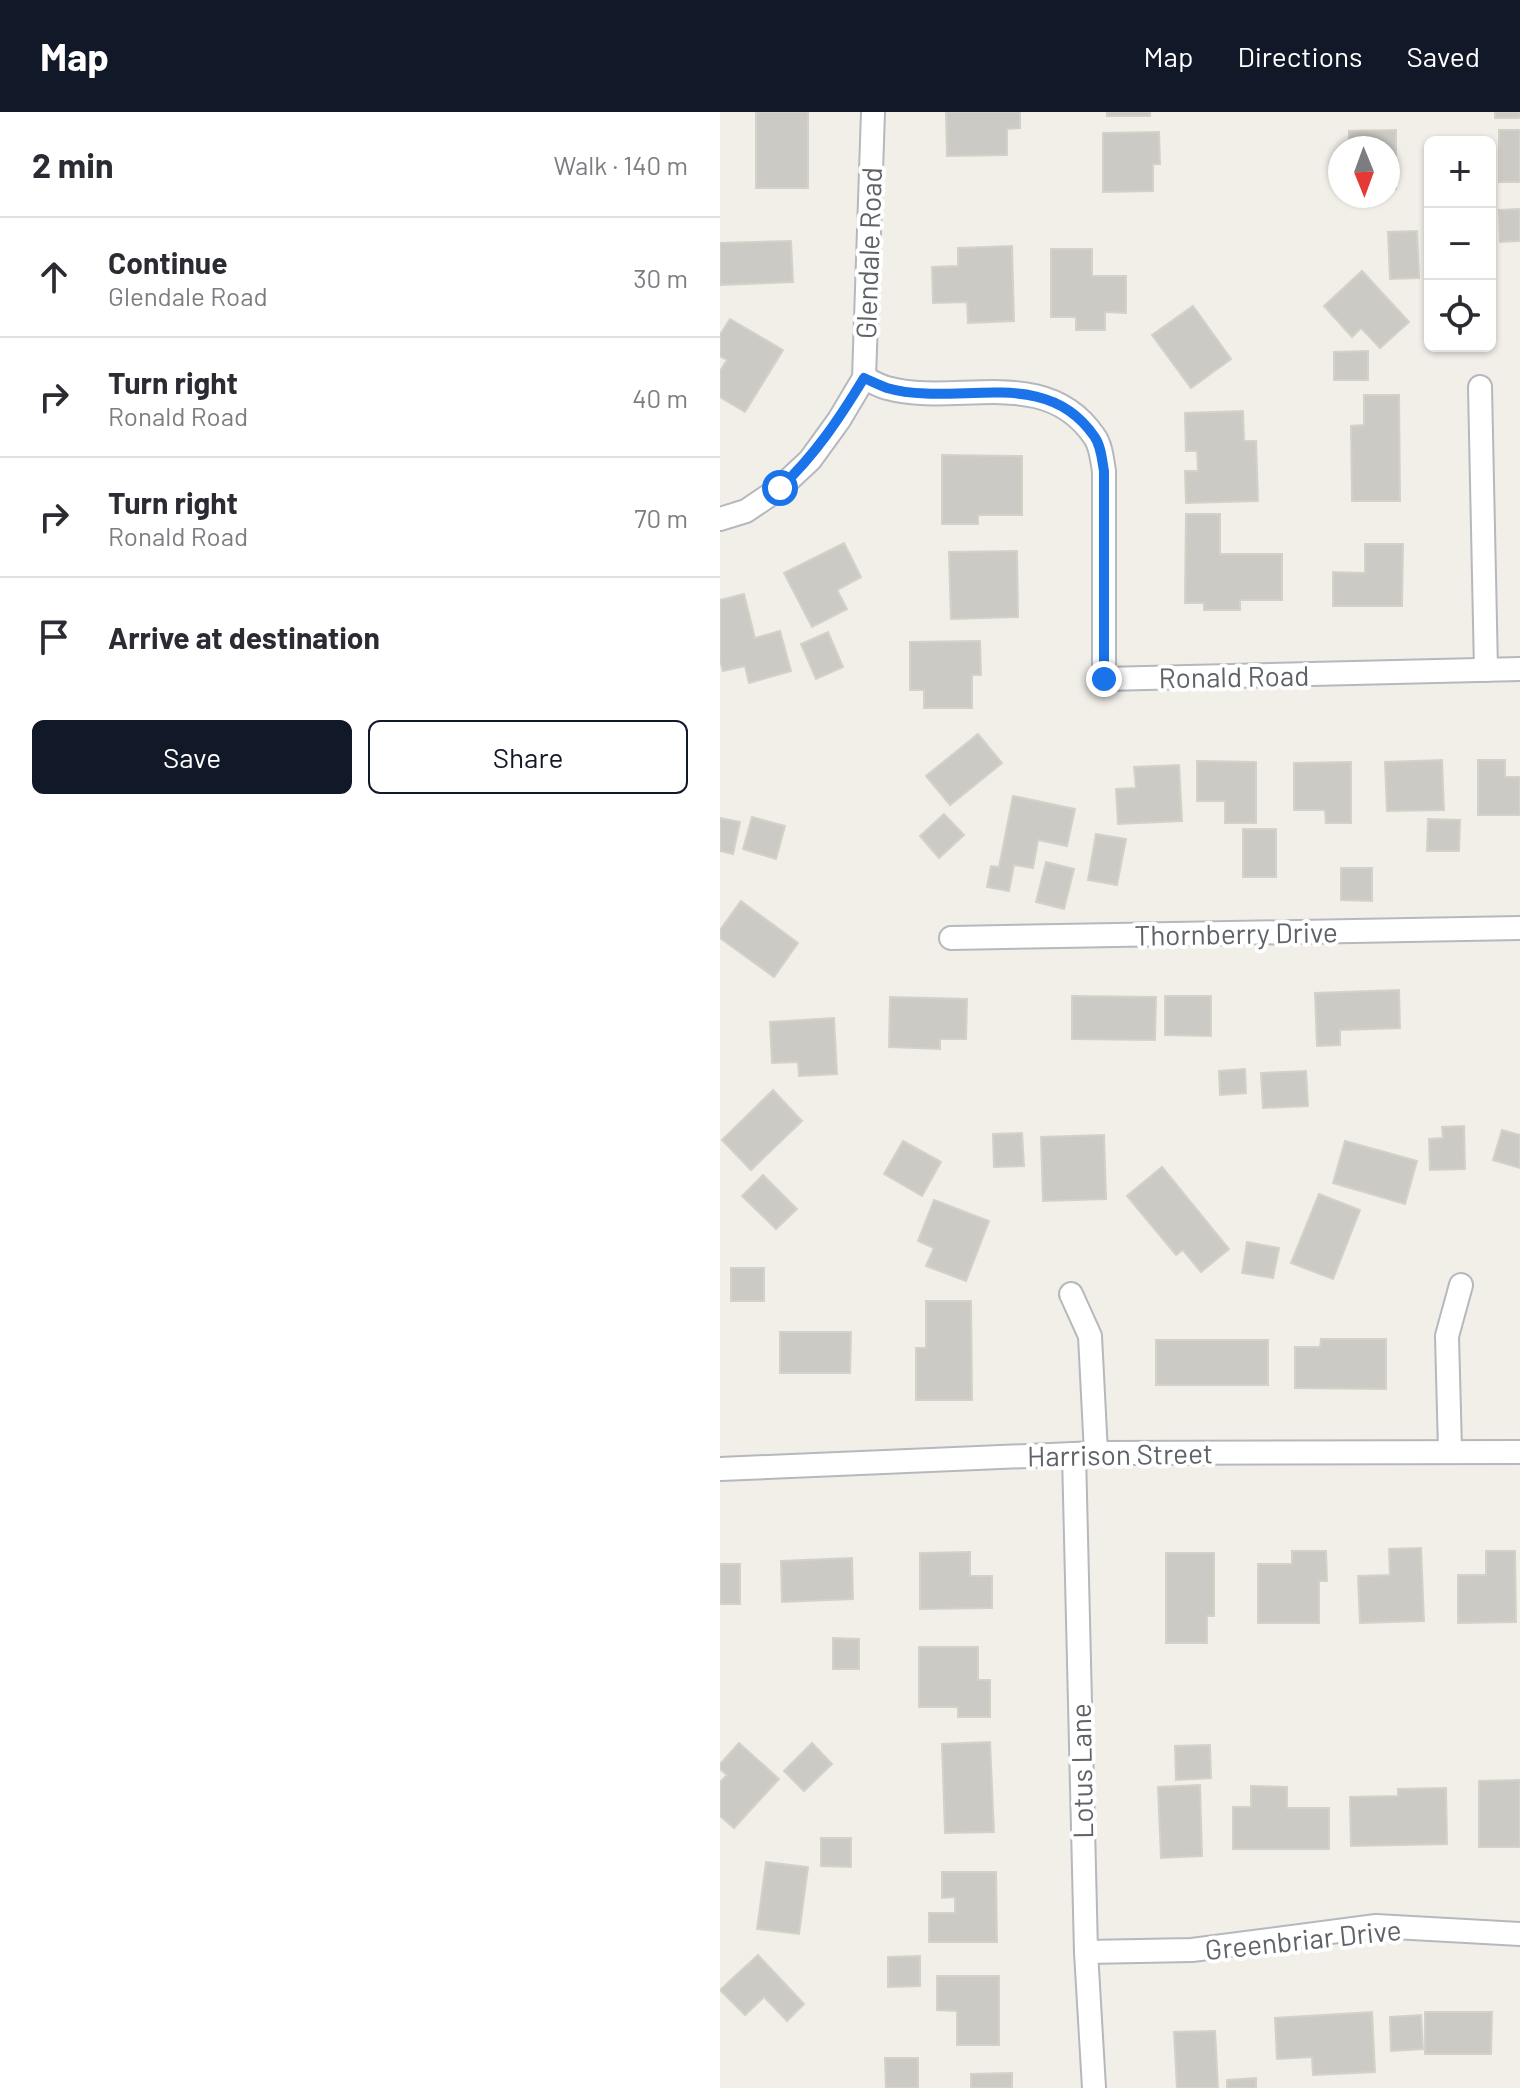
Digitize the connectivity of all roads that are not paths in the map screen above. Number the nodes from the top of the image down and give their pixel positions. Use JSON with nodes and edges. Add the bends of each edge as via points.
{"nodes":[{"id":1,"x":873,"y":112,"type":"edge"},
{"id":2,"x":864,"y":378,"type":"junction"},
{"id":3,"x":1480,"y":387,"type":"dead end"},
{"id":4,"x":720,"y":519,"type":"edge"},
{"id":5,"x":1520,"y":669,"type":"edge"},
{"id":6,"x":1486,"y":670,"type":"junction"},
{"id":7,"x":1520,"y":928,"type":"edge"},
{"id":8,"x":951,"y":938,"type":"dead end"},
{"id":9,"x":1461,"y":1285,"type":"dead end"},
{"id":10,"x":1071,"y":1294,"type":"dead end"},
{"id":11,"x":1450,"y":1450,"type":"junction"},
{"id":12,"x":1520,"y":1452,"type":"edge"},
{"id":13,"x":1085,"y":1454,"type":"junction"},
{"id":14,"x":720,"y":1469,"type":"edge"},
{"id":15,"x":1520,"y":1934,"type":"edge"},
{"id":16,"x":1086,"y":1952,"type":"junction"},
{"id":17,"x":1094,"y":2088,"type":"edge"}],
"edges":[{"from":1,"to":2,"type":"street","name":"Glendale Road"},
{"from":2,"to":4,"type":"street","name":"Glendale Road","via":[[810,460],[769,496]]},
{"from":2,"to":6,"type":"street","name":"Ronald Road","via":[[910,391],[1022,393],[1051,400],[1075,414],[1096,438],[1104,471],[1104,679]]},
{"from":3,"to":6,"type":"street"},
{"from":5,"to":6,"type":"street","name":"Ronald Road"},
{"from":7,"to":8,"type":"street","name":"Thornberry Drive"},
{"from":9,"to":11,"type":"street","via":[[1447,1336]]},
{"from":10,"to":13,"type":"street","name":"Lotus Lane","via":[[1090,1336]]},
{"from":11,"to":12,"type":"street","name":"Harrison Street"},
{"from":11,"to":13,"type":"street","name":"Harrison Street"},
{"from":13,"to":14,"type":"street","name":"Harrison Street"},
{"from":13,"to":16,"type":"street","name":"Lotus Lane"},
{"from":15,"to":16,"type":"street","name":"Greenbriar Drive","via":[[1376,1926],[1192,1950]]},
{"from":16,"to":17,"type":"street","name":"Lotus Lane"}]}
